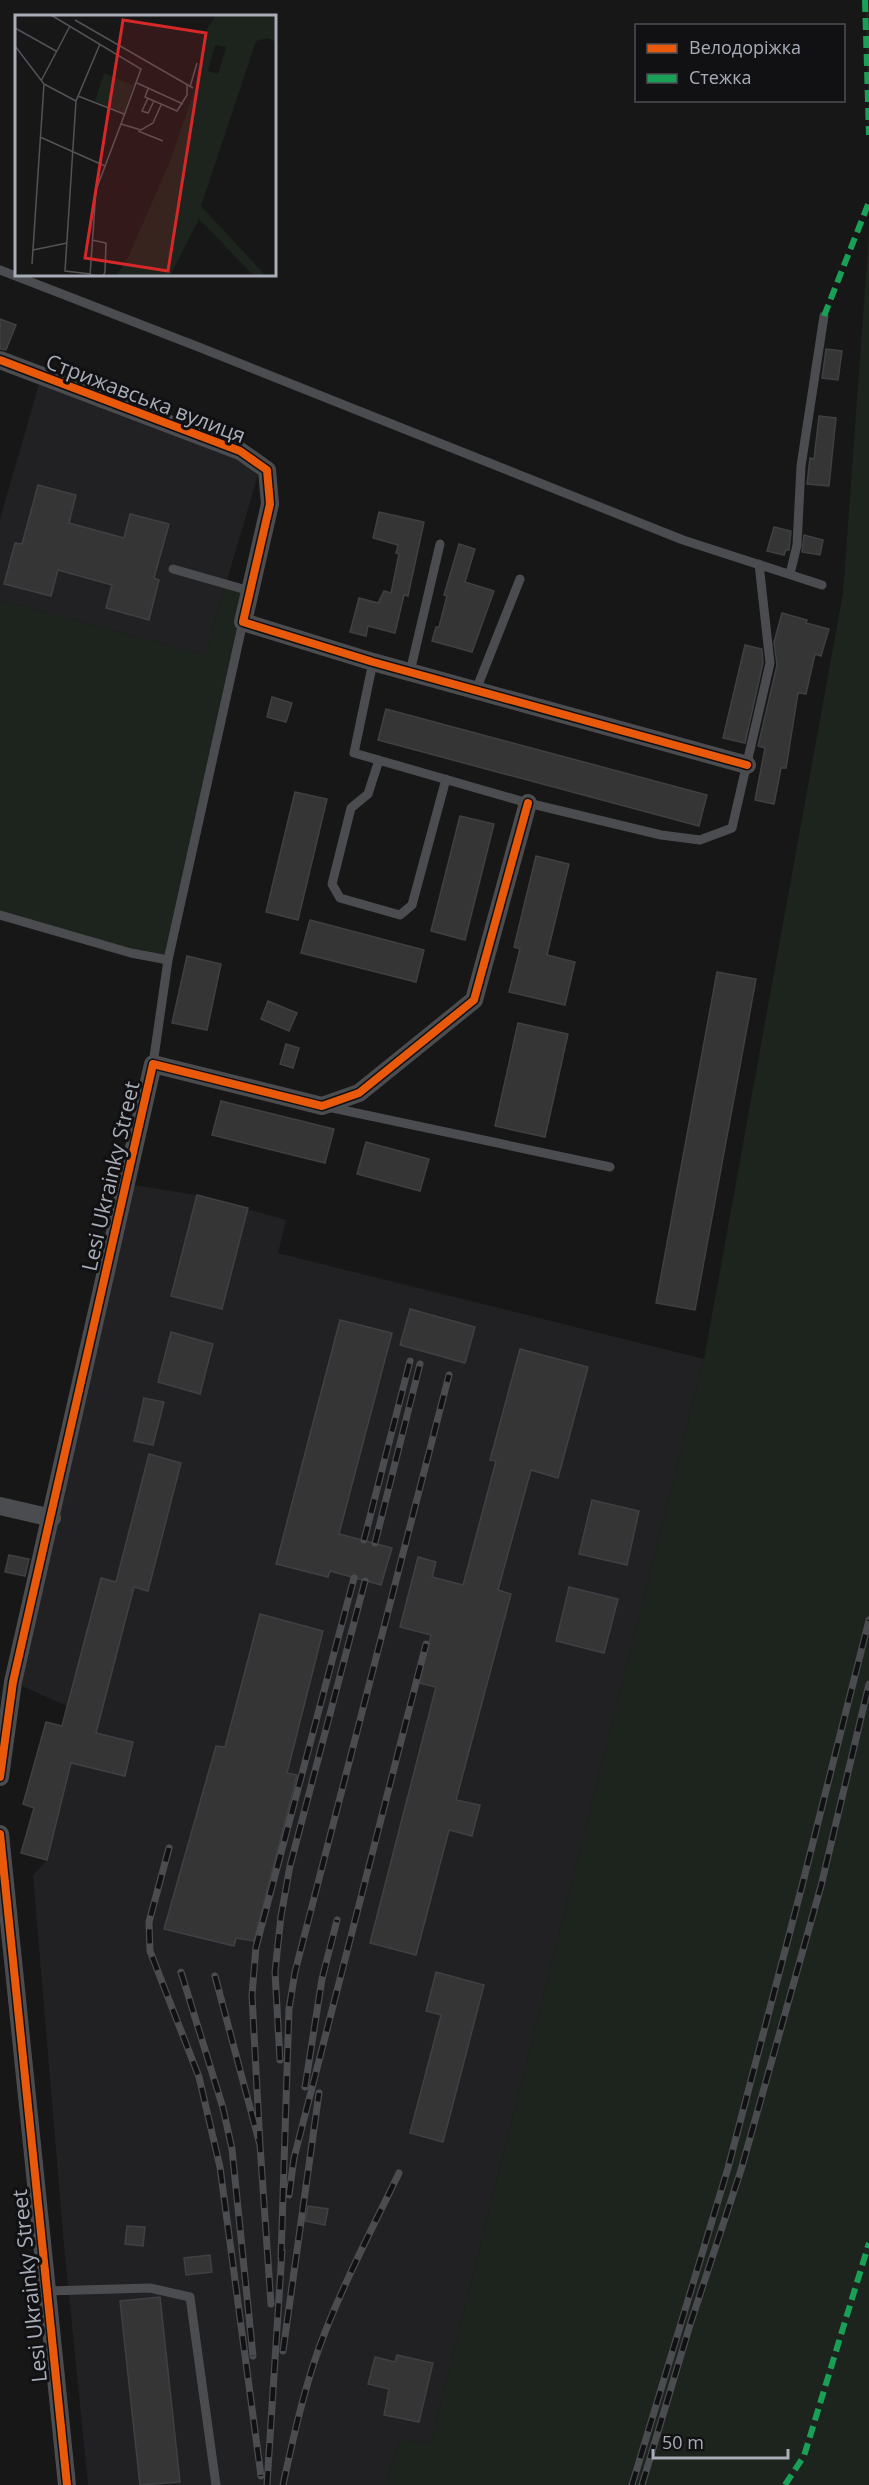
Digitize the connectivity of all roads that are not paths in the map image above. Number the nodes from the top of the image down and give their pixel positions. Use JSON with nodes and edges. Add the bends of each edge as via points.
{"nodes":[{"id":1,"x":0,"y":270,"type":"edge"},
{"id":2,"x":15,"y":276,"type":"edge"},
{"id":3,"x":15,"y":276,"type":"edge"},
{"id":4,"x":824,"y":316,"type":"dead end"},
{"id":5,"x":0,"y":360,"type":"edge"},
{"id":6,"x":440,"y":544,"type":"dead end"},
{"id":7,"x":759,"y":564,"type":"junction"},
{"id":8,"x":173,"y":569,"type":"dead end"},
{"id":9,"x":790,"y":574,"type":"junction"},
{"id":10,"x":520,"y":579,"type":"dead end"},
{"id":11,"x":822,"y":585,"type":"dead end"},
{"id":12,"x":250,"y":591,"type":"junction"},
{"id":13,"x":243,"y":622,"type":"junction"},
{"id":14,"x":374,"y":662,"type":"junction"},
{"id":15,"x":410,"y":672,"type":"junction"},
{"id":16,"x":476,"y":690,"type":"junction"},
{"id":17,"x":379,"y":760,"type":"junction"},
{"id":18,"x":747,"y":765,"type":"junction"},
{"id":19,"x":446,"y":779,"type":"junction"},
{"id":20,"x":528,"y":803,"type":"junction"},
{"id":21,"x":0,"y":915,"type":"edge"},
{"id":22,"x":168,"y":960,"type":"junction"},
{"id":23,"x":153,"y":1064,"type":"junction"},
{"id":24,"x":322,"y":1106,"type":"junction"},
{"id":25,"x":610,"y":1167,"type":"dead end"},
{"id":26,"x":0,"y":1506,"type":"edge"},
{"id":27,"x":51,"y":1518,"type":"junction"},
{"id":28,"x":0,"y":1777,"type":"edge"},
{"id":29,"x":0,"y":1833,"type":"edge"},
{"id":30,"x":47,"y":2291,"type":"junction"},
{"id":31,"x":67,"y":2485,"type":"edge"},
{"id":32,"x":216,"y":2485,"type":"edge"}],
"edges":[{"from":1,"to":2,"type":"lane"},
{"from":3,"to":7,"type":"lane","via":[[683,540]]},
{"from":4,"to":9,"type":"lane","via":[[801,466],[797,545]]},
{"from":5,"to":12,"type":"street","name":"Стрижавська вулиця","via":[[240,451],[267,470],[270,504]]},
{"from":6,"to":15,"type":"lane"},
{"from":7,"to":9,"type":"lane"},
{"from":7,"to":18,"type":"lane","via":[[770,663]]},
{"from":8,"to":12,"type":"lane"},
{"from":9,"to":11,"type":"lane"},
{"from":10,"to":16,"type":"lane"},
{"from":12,"to":13,"type":"street","name":"Стрижавська вулиця"},
{"from":13,"to":14,"type":"street"},
{"from":13,"to":22,"type":"lane"},
{"from":14,"to":15,"type":"street"},
{"from":14,"to":17,"type":"lane","via":[[354,753]]},
{"from":15,"to":16,"type":"street"},
{"from":16,"to":18,"type":"street"},
{"from":17,"to":19,"type":"lane"},
{"from":17,"to":19,"type":"lane","via":[[368,794],[351,808],[332,884],[340,898],[400,915],[412,905]]},
{"from":18,"to":20,"type":"lane","via":[[732,828],[699,840],[661,835]]},
{"from":19,"to":20,"type":"lane"},
{"from":20,"to":24,"type":"street","via":[[474,1000],[359,1093]]},
{"from":21,"to":22,"type":"lane"},
{"from":22,"to":23,"type":"lane"},
{"from":23,"to":24,"type":"street","name":"Lesi Ukrainky Street"},
{"from":23,"to":27,"type":"street","name":"Lesi Ukrainky Street"},
{"from":24,"to":25,"type":"lane"},
{"from":26,"to":27,"type":"street"},
{"from":27,"to":28,"type":"street","name":"Lesi Ukrainky Street","via":[[13,1682]]},
{"from":29,"to":30,"type":"street","name":"Lesi Ukrainky Street"},
{"from":30,"to":31,"type":"street","name":"Lesi Ukrainky Street"},
{"from":30,"to":32,"type":"lane","via":[[150,2288],[190,2297]]}]}
